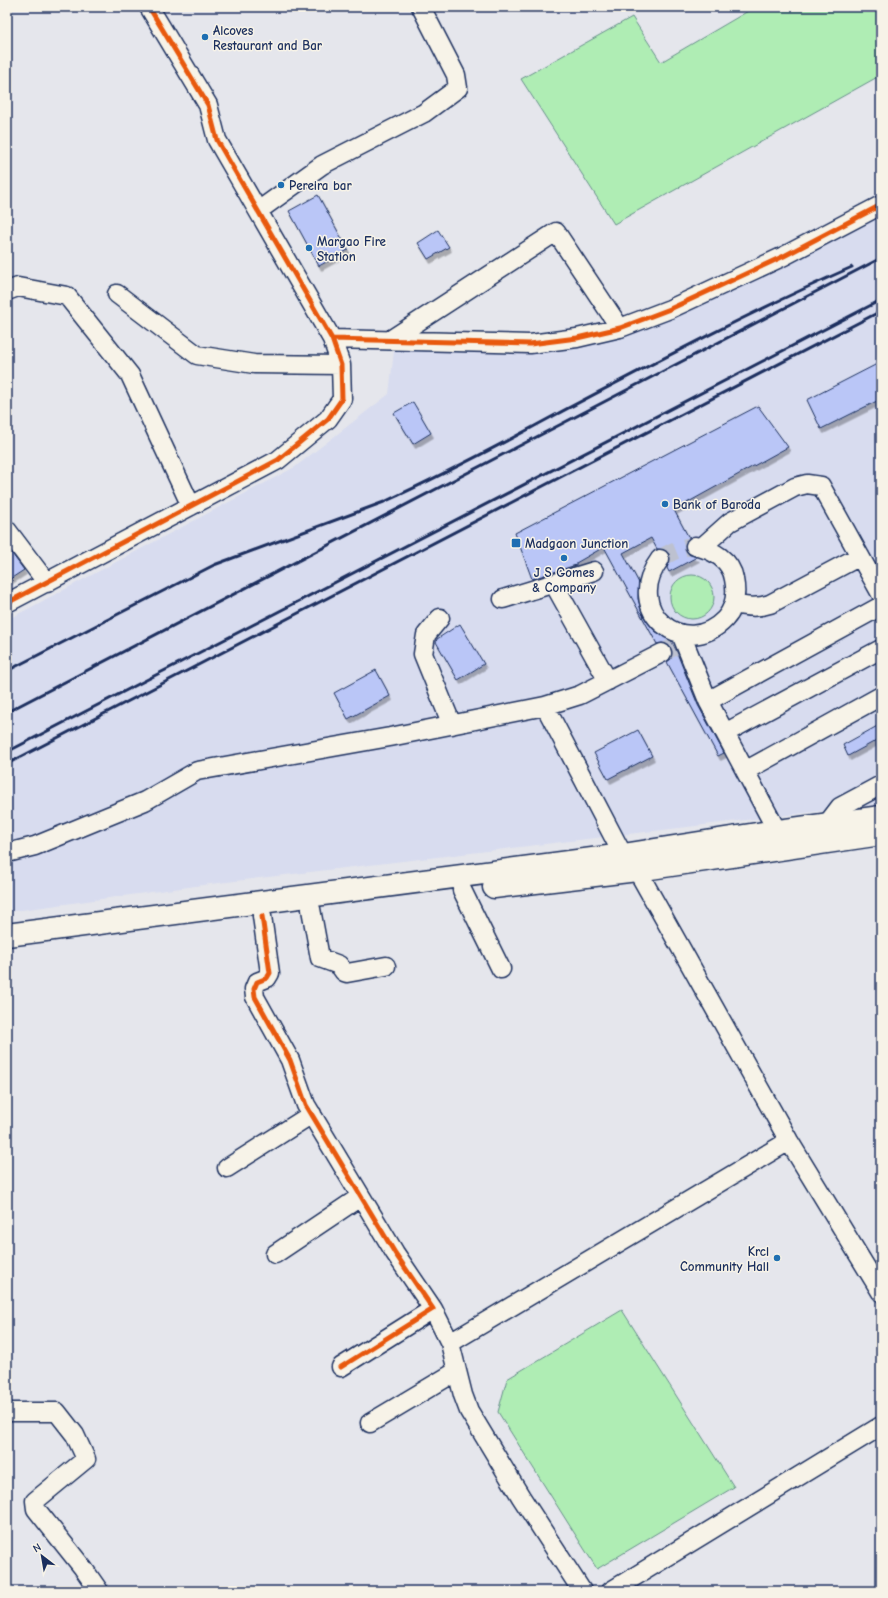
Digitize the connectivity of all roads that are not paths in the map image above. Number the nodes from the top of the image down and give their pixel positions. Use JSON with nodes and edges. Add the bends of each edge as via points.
{"nodes":[{"id":1,"x":149,"y":7,"type":"edge"},
{"id":2,"x":421,"y":7,"type":"edge"},
{"id":3,"x":881,"y":205,"type":"edge"},
{"id":4,"x":258,"y":211,"type":"junction"},
{"id":5,"x":7,"y":291,"type":"edge"},
{"id":6,"x":117,"y":294,"type":"dead end"},
{"id":7,"x":620,"y":328,"type":"junction"},
{"id":8,"x":332,"y":339,"type":"junction"},
{"id":9,"x":390,"y":340,"type":"junction"},
{"id":10,"x":341,"y":365,"type":"junction"},
{"id":11,"x":191,"y":506,"type":"junction"},
{"id":12,"x":7,"y":530,"type":"edge"},
{"id":13,"x":860,"y":556,"type":"junction"},
{"id":14,"x":660,"y":559,"type":"tunnel mouth"},
{"id":15,"x":594,"y":571,"type":"dead end"},
{"id":16,"x":47,"y":583,"type":"junction"},
{"id":17,"x":554,"y":584,"type":"junction"},
{"id":18,"x":881,"y":594,"type":"edge"},
{"id":19,"x":503,"y":599,"type":"dead end"},
{"id":20,"x":7,"y":604,"type":"edge"},
{"id":21,"x":734,"y":604,"type":"junction"},
{"id":22,"x":881,"y":606,"type":"edge"},
{"id":23,"x":440,"y":618,"type":"dead end"},
{"id":24,"x":672,"y":644,"type":"junction"},
{"id":25,"x":881,"y":649,"type":"edge"},
{"id":26,"x":608,"y":681,"type":"junction"},
{"id":27,"x":881,"y":696,"type":"edge"},
{"id":28,"x":708,"y":701,"type":"junction"},
{"id":29,"x":545,"y":706,"type":"junction"},
{"id":30,"x":452,"y":725,"type":"junction"},
{"id":31,"x":725,"y":734,"type":"junction"},
{"id":32,"x":745,"y":771,"type":"junction"},
{"id":33,"x":881,"y":785,"type":"edge"},
{"id":34,"x":881,"y":817,"type":"edge"},
{"id":35,"x":827,"y":824,"type":"junction"},
{"id":36,"x":881,"y":834,"type":"edge"},
{"id":37,"x":779,"y":840,"type":"junction"},
{"id":38,"x":7,"y":853,"type":"edge"},
{"id":39,"x":630,"y":862,"type":"junction"},
{"id":40,"x":562,"y":871,"type":"junction"},
{"id":41,"x":462,"y":890,"type":"junction"},
{"id":42,"x":311,"y":910,"type":"junction"},
{"id":43,"x":262,"y":916,"type":"junction"},
{"id":44,"x":7,"y":935,"type":"edge"},
{"id":45,"x":7,"y":949,"type":"edge"},
{"id":46,"x":386,"y":966,"type":"dead end"},
{"id":47,"x":501,"y":969,"type":"dead end"},
{"id":48,"x":312,"y":1114,"type":"junction"},
{"id":49,"x":788,"y":1140,"type":"junction"},
{"id":50,"x":227,"y":1168,"type":"dead end"},
{"id":51,"x":360,"y":1197,"type":"junction"},
{"id":52,"x":274,"y":1254,"type":"dead end"},
{"id":53,"x":881,"y":1292,"type":"edge"},
{"id":54,"x":433,"y":1309,"type":"junction"},
{"id":55,"x":450,"y":1343,"type":"junction"},
{"id":56,"x":341,"y":1367,"type":"dead end"},
{"id":57,"x":457,"y":1371,"type":"junction"},
{"id":58,"x":7,"y":1412,"type":"edge"},
{"id":59,"x":370,"y":1423,"type":"dead end"},
{"id":60,"x":881,"y":1426,"type":"edge"},
{"id":61,"x":98,"y":1591,"type":"edge"},
{"id":62,"x":582,"y":1591,"type":"edge"},
{"id":63,"x":611,"y":1591,"type":"edge"}],
"edges":[{"from":1,"to":4,"type":"street","via":[[208,105],[217,140]]},
{"from":2,"to":4,"type":"street","via":[[456,76],[458,88],[424,113],[322,165]]},
{"from":3,"to":7,"type":"street","via":[[784,256],[670,309]]},
{"from":4,"to":8,"type":"street"},
{"from":5,"to":11,"type":"street","via":[[18,287],[67,296],[130,374]]},
{"from":6,"to":10,"type":"street","via":[[198,355],[254,364]]},
{"from":7,"to":9,"type":"street","via":[[577,338],[530,344]]},
{"from":7,"to":9,"type":"street","via":[[556,232]]},
{"from":8,"to":9,"type":"street"},
{"from":8,"to":10,"type":"street"},
{"from":10,"to":11,"type":"street","via":[[342,399],[328,419],[278,460]]},
{"from":11,"to":16,"type":"street"},
{"from":12,"to":16,"type":"street"},
{"from":13,"to":18,"type":"street"},
{"from":13,"to":21,"type":"street","via":[[770,604],[753,607]]},
{"from":13,"to":21,"type":"street","via":[[821,486],[807,484],[794,487],[730,522],[699,547],[716,553],[726,563],[733,575],[736,589]]},
{"from":14,"to":24,"type":"street","via":[[648,581],[647,595],[650,608],[658,620],[668,628]]},
{"from":15,"to":17,"type":"street"},
{"from":16,"to":20,"type":"street"},
{"from":17,"to":19,"type":"street"},
{"from":17,"to":26,"type":"street"},
{"from":21,"to":24,"type":"street","via":[[728,616],[718,625],[707,632]]},
{"from":22,"to":28,"type":"street"},
{"from":23,"to":30,"type":"street","via":[[426,636],[423,654]]},
{"from":24,"to":26,"type":"street"},
{"from":24,"to":28,"type":"street"},
{"from":25,"to":31,"type":"street"},
{"from":26,"to":29,"type":"street"},
{"from":27,"to":32,"type":"street"},
{"from":28,"to":31,"type":"street"},
{"from":29,"to":30,"type":"street"},
{"from":29,"to":39,"type":"street"},
{"from":30,"to":38,"type":"street","via":[[197,771],[145,801],[35,846]]},
{"from":31,"to":32,"type":"street"},
{"from":32,"to":37,"type":"street"},
{"from":33,"to":35,"type":"street","via":[[840,807]]},
{"from":34,"to":35,"type":"main road"},
{"from":35,"to":37,"type":"main road"},
{"from":36,"to":37,"type":"main road"},
{"from":37,"to":39,"type":"main road"},
{"from":39,"to":40,"type":"main road"},
{"from":39,"to":49,"type":"street"},
{"from":40,"to":41,"type":"main road"},
{"from":40,"to":44,"type":"main road"},
{"from":41,"to":42,"type":"main road"},
{"from":41,"to":47,"type":"street"},
{"from":42,"to":43,"type":"main road"},
{"from":42,"to":46,"type":"street","via":[[320,958],[339,965],[347,973]]},
{"from":43,"to":45,"type":"main road","via":[[76,937]]},
{"from":43,"to":48,"type":"street","via":[[270,973],[267,978],[256,982],[255,997],[290,1060],[306,1105]]},
{"from":48,"to":50,"type":"street"},
{"from":48,"to":51,"type":"street"},
{"from":49,"to":53,"type":"street"},
{"from":49,"to":55,"type":"street"},
{"from":51,"to":52,"type":"street"},
{"from":51,"to":54,"type":"street"},
{"from":54,"to":55,"type":"street"},
{"from":54,"to":56,"type":"street"},
{"from":55,"to":57,"type":"street"},
{"from":57,"to":59,"type":"street"},
{"from":57,"to":62,"type":"street","via":[[469,1411]]},
{"from":58,"to":61,"type":"street","via":[[57,1412],[75,1435],[86,1459],[35,1501],[36,1509]]},
{"from":60,"to":63,"type":"street"}]}
